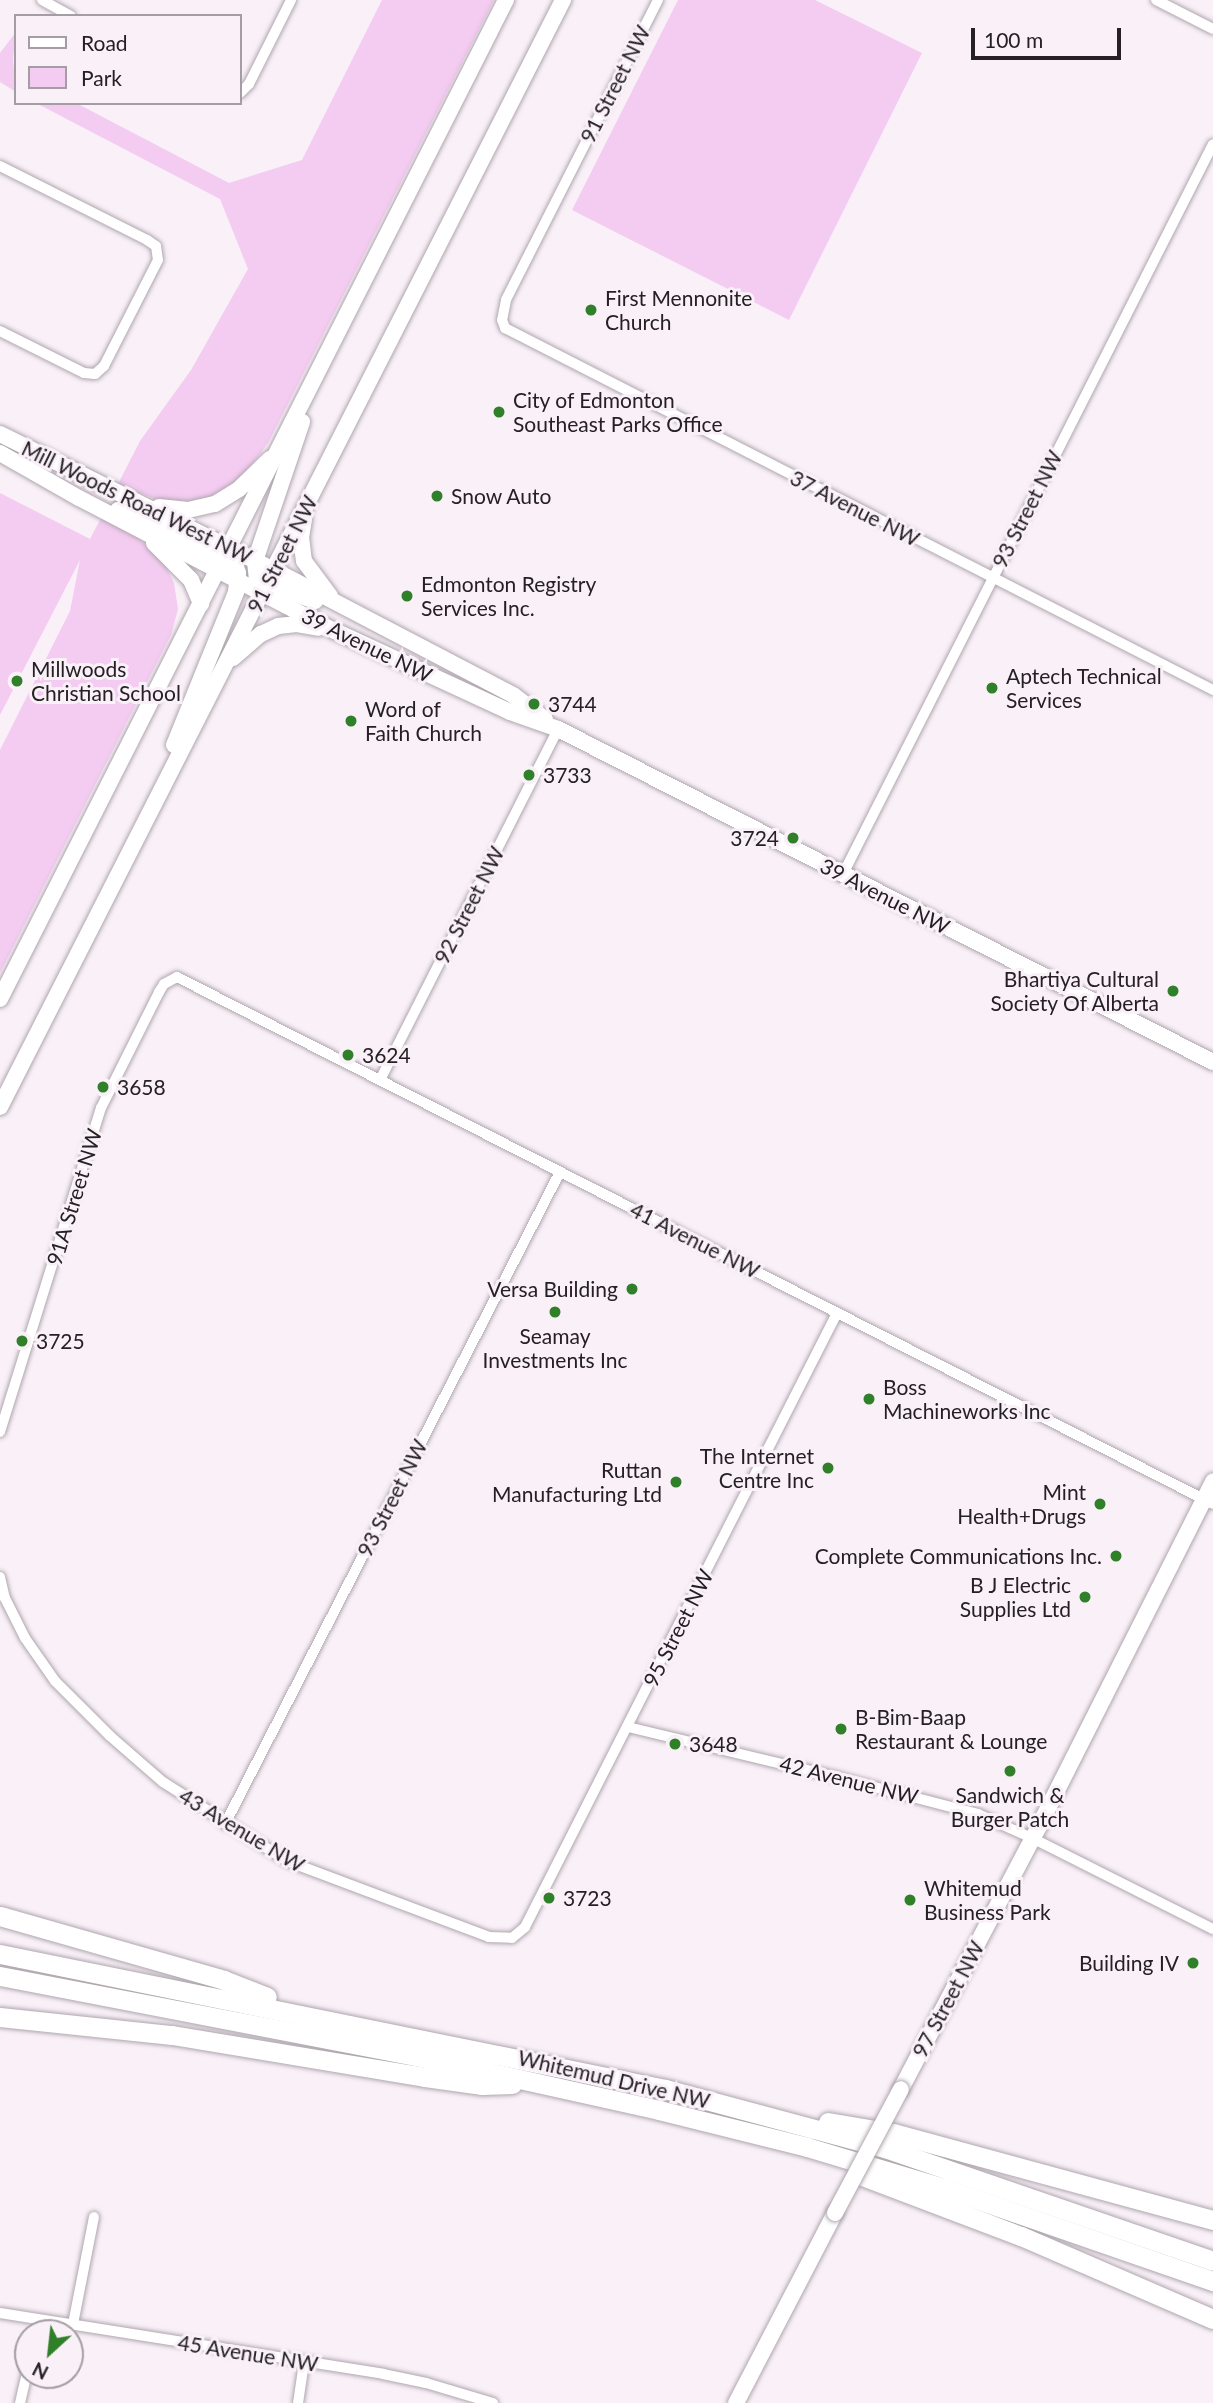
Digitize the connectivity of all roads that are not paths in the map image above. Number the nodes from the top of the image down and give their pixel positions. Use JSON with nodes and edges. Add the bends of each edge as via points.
{"nodes":[{"id":1,"x":291,"y":0,"type":"edge"},
{"id":2,"x":506,"y":0,"type":"edge"},
{"id":3,"x":563,"y":0,"type":"edge"},
{"id":4,"x":657,"y":0,"type":"edge"},
{"id":5,"x":1156,"y":0,"type":"edge"},
{"id":6,"x":48,"y":1,"type":"edge"},
{"id":7,"x":68,"y":14,"type":"edge"},
{"id":8,"x":1213,"y":29,"type":"edge"},
{"id":9,"x":242,"y":91,"type":"edge"},
{"id":10,"x":1213,"y":144,"type":"edge"},
{"id":11,"x":0,"y":166,"type":"edge"},
{"id":12,"x":502,"y":320,"type":"joint"},
{"id":13,"x":0,"y":331,"type":"edge"},
{"id":14,"x":333,"y":341,"type":"junction"},
{"id":15,"x":0,"y":434,"type":"edge"},
{"id":16,"x":279,"y":450,"type":"junction"},
{"id":17,"x":0,"y":453,"type":"edge"},
{"id":18,"x":79,"y":498,"type":"junction"},
{"id":19,"x":309,"y":500,"type":"junction"},
{"id":20,"x":138,"y":503,"type":"junction"},
{"id":21,"x":136,"y":528,"type":"junction"},
{"id":22,"x":230,"y":565,"type":"junction"},
{"id":23,"x":261,"y":576,"type":"junction"},
{"id":24,"x":992,"y":577,"type":"junction"},
{"id":25,"x":201,"y":604,"type":"junction"},
{"id":26,"x":338,"y":606,"type":"junction"},
{"id":27,"x":373,"y":622,"type":"junction"},
{"id":28,"x":335,"y":631,"type":"junction"},
{"id":29,"x":226,"y":664,"type":"junction"},
{"id":30,"x":1213,"y":690,"type":"edge"},
{"id":31,"x":558,"y":729,"type":"junction"},
{"id":32,"x":135,"y":840,"type":"junction"},
{"id":33,"x":843,"y":874,"type":"junction"},
{"id":34,"x":177,"y":977,"type":"joint"},
{"id":35,"x":0,"y":999,"type":"edge"},
{"id":36,"x":1213,"y":1062,"type":"edge"},
{"id":37,"x":380,"y":1080,"type":"junction"},
{"id":38,"x":0,"y":1107,"type":"edge"},
{"id":39,"x":560,"y":1172,"type":"junction"},
{"id":40,"x":837,"y":1313,"type":"junction"},
{"id":41,"x":0,"y":1432,"type":"edge"},
{"id":42,"x":1213,"y":1480,"type":"edge"},
{"id":43,"x":1208,"y":1501,"type":"edge"},
{"id":44,"x":0,"y":1577,"type":"edge"},
{"id":45,"x":628,"y":1727,"type":"junction"},
{"id":46,"x":225,"y":1824,"type":"junction"},
{"id":47,"x":1032,"y":1838,"type":"junction"},
{"id":48,"x":0,"y":1916,"type":"edge"},
{"id":49,"x":1213,"y":1929,"type":"edge"},
{"id":50,"x":512,"y":1938,"type":"joint"},
{"id":51,"x":0,"y":1954,"type":"edge"},
{"id":52,"x":0,"y":1976,"type":"edge"},
{"id":53,"x":314,"y":2016,"type":"junction"},
{"id":54,"x":0,"y":2017,"type":"edge"},
{"id":55,"x":545,"y":2083,"type":"junction"},
{"id":56,"x":758,"y":2113,"type":"junction"},
{"id":57,"x":807,"y":2147,"type":"junction"},
{"id":58,"x":94,"y":2217,"type":"dead end"},
{"id":59,"x":1213,"y":2220,"type":"edge"},
{"id":60,"x":1213,"y":2261,"type":"edge"},
{"id":61,"x":1213,"y":2281,"type":"edge"},
{"id":62,"x":0,"y":2313,"type":"edge"},
{"id":63,"x":38,"y":2319,"type":"edge"},
{"id":64,"x":74,"y":2319,"type":"edge"},
{"id":65,"x":1213,"y":2319,"type":"edge"},
{"id":66,"x":84,"y":2326,"type":"edge"},
{"id":67,"x":304,"y":2363,"type":"junction"},
{"id":68,"x":298,"y":2403,"type":"edge"},
{"id":69,"x":493,"y":2403,"type":"edge"},
{"id":70,"x":736,"y":2403,"type":"edge"}],
"edges":[{"from":1,"to":9,"type":"street"},
{"from":2,"to":14,"type":"main road"},
{"from":3,"to":19,"type":"main road","name":"91 Street NW"},
{"from":4,"to":12,"type":"street","name":"91 Street NW","via":[[510,291]]},
{"from":5,"to":8,"type":"street"},
{"from":6,"to":7,"type":"street"},
{"from":10,"to":24,"type":"street","name":"93 Street NW"},
{"from":11,"to":13,"type":"street","via":[[147,240],[157,252],[155,268],[104,366],[95,374],[84,373]]},
{"from":12,"to":24,"type":"street","name":"37 Avenue NW","via":[[512,333]]},
{"from":14,"to":16,"type":"main road"},
{"from":14,"to":23,"type":"main road","via":[[302,422]]},
{"from":15,"to":20,"type":"main road","name":"Mill Woods Road West NW"},
{"from":16,"to":20,"type":"main road","via":[[239,489],[215,504],[177,510]]},
{"from":16,"to":22,"type":"main road"},
{"from":17,"to":18,"type":"main road","name":"Mill Woods Road West NW"},
{"from":18,"to":21,"type":"main road","name":"Mill Woods Road West NW"},
{"from":18,"to":22,"type":"main road","via":[[135,516]]},
{"from":19,"to":23,"type":"main road","name":"91 Street NW"},
{"from":19,"to":26,"type":"main road","via":[[302,554],[312,575]]},
{"from":20,"to":22,"type":"main road","name":"Mill Woods Road West NW"},
{"from":21,"to":22,"type":"main road","name":"Mill Woods Road West NW"},
{"from":21,"to":25,"type":"main road","via":[[186,575]]},
{"from":22,"to":23,"type":"main road","name":"Mill Woods Road West NW"},
{"from":22,"to":23,"type":"main road"},
{"from":22,"to":25,"type":"main road"},
{"from":22,"to":32,"type":"main road"},
{"from":23,"to":26,"type":"main road","name":"39 Avenue NW"},
{"from":23,"to":27,"type":"main road"},
{"from":23,"to":28,"type":"main road","name":"39 Avenue NW"},
{"from":23,"to":29,"type":"main road","name":"91 Street NW"},
{"from":24,"to":30,"type":"street","name":"37 Avenue NW"},
{"from":24,"to":33,"type":"street","name":"93 Street NW"},
{"from":25,"to":35,"type":"main road"},
{"from":26,"to":27,"type":"main road","name":"39 Avenue NW"},
{"from":27,"to":31,"type":"main road","name":"39 Avenue NW","via":[[513,695]]},
{"from":28,"to":29,"type":"main road","via":[[278,626],[261,634]]},
{"from":28,"to":31,"type":"main road","name":"39 Avenue NW","via":[[510,712]]},
{"from":29,"to":32,"type":"main road","name":"91 Street NW"},
{"from":31,"to":33,"type":"main road","name":"39 Avenue NW"},
{"from":31,"to":37,"type":"street","name":"92 Street NW"},
{"from":32,"to":38,"type":"main road","name":"91 Street NW"},
{"from":33,"to":36,"type":"main road","name":"39 Avenue NW"},
{"from":34,"to":37,"type":"street","name":"41 Avenue NW"},
{"from":34,"to":41,"type":"street","name":"91A Street NW","via":[[159,992],[101,1108]]},
{"from":37,"to":39,"type":"street","name":"41 Avenue NW"},
{"from":39,"to":40,"type":"street","name":"41 Avenue NW"},
{"from":39,"to":46,"type":"street","name":"93 Street NW"},
{"from":40,"to":43,"type":"street","name":"41 Avenue NW"},
{"from":40,"to":45,"type":"street","name":"95 Street NW"},
{"from":42,"to":43,"type":"main road","name":"97 Street NW"},
{"from":43,"to":47,"type":"main road","name":"97 Street NW"},
{"from":44,"to":46,"type":"street","name":"43 Avenue NW","via":[[25,1638],[55,1681],[163,1782]]},
{"from":45,"to":47,"type":"street","name":"42 Avenue NW","via":[[950,1805]]},
{"from":45,"to":50,"type":"street","name":"95 Street NW","via":[[525,1927]]},
{"from":46,"to":50,"type":"street","name":"43 Avenue NW","via":[[306,1869],[489,1937]]},
{"from":47,"to":49,"type":"street","name":"42 Avenue NW"},
{"from":47,"to":70,"type":"main road","name":"97 Street NW","bridge":true},
{"from":48,"to":53,"type":"highway","via":[[224,1980]]},
{"from":51,"to":53,"type":"highway","name":"Whitemud Drive NW"},
{"from":52,"to":55,"type":"highway","name":"Whitemud Drive NW"},
{"from":53,"to":56,"type":"highway","name":"Whitemud Drive NW","via":[[592,2072]]},
{"from":54,"to":55,"type":"highway","via":[[195,2038],[482,2085]]},
{"from":55,"to":57,"type":"highway","name":"Whitemud Drive NW"},
{"from":56,"to":59,"type":"highway","via":[[874,2129]]},
{"from":56,"to":60,"type":"highway","name":"Whitemud Drive NW","via":[[943,2167]]},
{"from":57,"to":61,"type":"highway","name":"Whitemud Drive NW","via":[[1014,2211]]},
{"from":57,"to":65,"type":"highway","via":[[845,2169],[1033,2241]]},
{"from":58,"to":64,"type":"street"},
{"from":62,"to":63,"type":"street","name":"45 Avenue NW"},
{"from":66,"to":67,"type":"street","name":"45 Avenue NW"},
{"from":67,"to":68,"type":"street"},
{"from":67,"to":69,"type":"street","name":"45 Avenue NW","via":[[426,2383]]}]}
